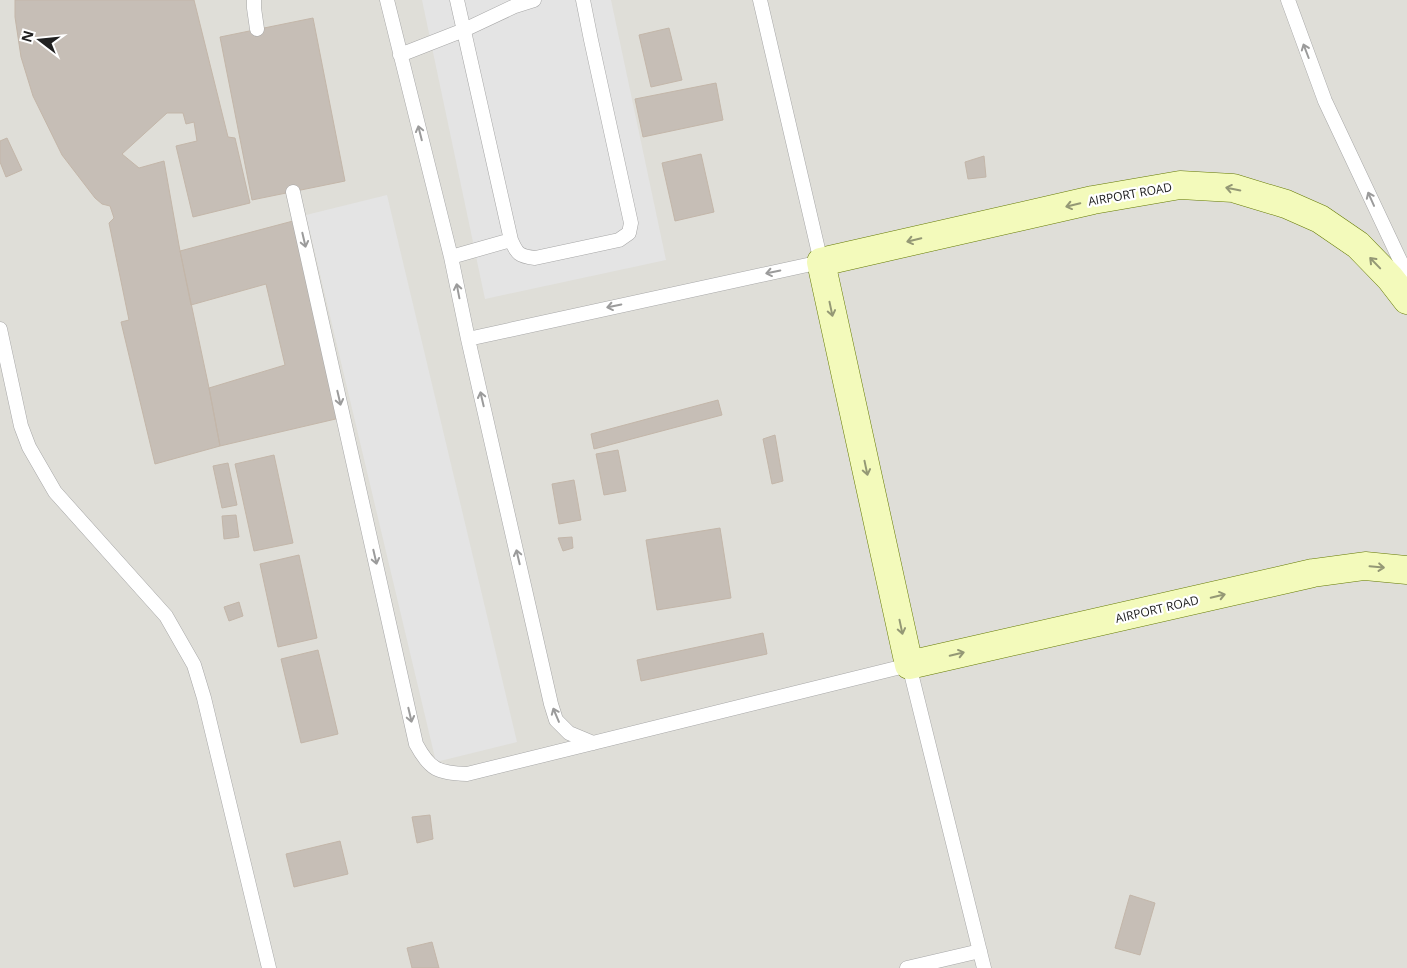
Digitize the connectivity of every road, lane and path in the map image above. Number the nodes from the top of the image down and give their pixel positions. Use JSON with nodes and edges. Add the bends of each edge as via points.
{"nodes":[{"id":1,"x":254,"y":0,"type":"edge"},
{"id":2,"x":387,"y":0,"type":"edge"},
{"id":3,"x":457,"y":0,"type":"edge"},
{"id":4,"x":534,"y":0,"type":"edge"},
{"id":5,"x":583,"y":0,"type":"edge"},
{"id":6,"x":760,"y":0,"type":"edge"},
{"id":7,"x":1288,"y":0,"type":"edge"},
{"id":8,"x":257,"y":29,"type":"dead end"},
{"id":9,"x":464,"y":30,"type":"junction"},
{"id":10,"x":400,"y":55,"type":"junction"},
{"id":11,"x":293,"y":192,"type":"dead end"},
{"id":12,"x":511,"y":240,"type":"junction"},
{"id":13,"x":451,"y":257,"type":"junction"},
{"id":14,"x":821,"y":262,"type":"junction"},
{"id":15,"x":1407,"y":275,"type":"edge"},
{"id":16,"x":1407,"y":300,"type":"edge"},
{"id":17,"x":0,"y":329,"type":"edge"},
{"id":18,"x":468,"y":339,"type":"junction"},
{"id":19,"x":1407,"y":570,"type":"edge"},
{"id":20,"x":909,"y":665,"type":"junction"},
{"id":21,"x":593,"y":743,"type":"junction"},
{"id":22,"x":980,"y":951,"type":"junction"},
{"id":23,"x":269,"y":968,"type":"edge"},
{"id":24,"x":906,"y":968,"type":"edge"},
{"id":25,"x":984,"y":968,"type":"edge"}],
"edges":[{"from":1,"to":8,"type":"lane"},
{"from":2,"to":10,"type":"lane"},
{"from":3,"to":9,"type":"lane"},
{"from":4,"to":9,"type":"lane"},
{"from":5,"to":12,"type":"lane","via":[[631,223],[629,233],[619,240],[535,258],[525,257],[516,251]]},
{"from":6,"to":14,"type":"lane"},
{"from":15,"to":7,"type":"lane","one_way":true,"via":[[1325,101]]},
{"from":9,"to":10,"type":"lane"},
{"from":9,"to":12,"type":"lane"},
{"from":13,"to":10,"type":"lane","one_way":true},
{"from":11,"to":21,"type":"lane","one_way":true,"via":[[416,744],[436,769],[467,774]]},
{"from":12,"to":13,"type":"lane"},
{"from":18,"to":13,"type":"lane","one_way":true},
{"from":16,"to":14,"type":"street","name":"AIRPORT ROAD","one_way":true,"via":[[1358,245],[1320,219],[1286,204],[1233,188],[1180,185],[1137,192]]},
{"from":14,"to":18,"type":"lane","one_way":true},
{"from":14,"to":20,"type":"street","one_way":true},
{"from":17,"to":23,"type":"lane","via":[[20,426],[55,492],[166,616],[194,665]]},
{"from":21,"to":18,"type":"lane","one_way":true,"via":[[569,733],[556,720]]},
{"from":20,"to":19,"type":"street","name":"AIRPORT ROAD","one_way":true,"via":[[1313,573],[1365,566]]},
{"from":20,"to":21,"type":"lane"},
{"from":20,"to":22,"type":"lane"},
{"from":22,"to":24,"type":"lane"},
{"from":22,"to":25,"type":"lane"}]}
